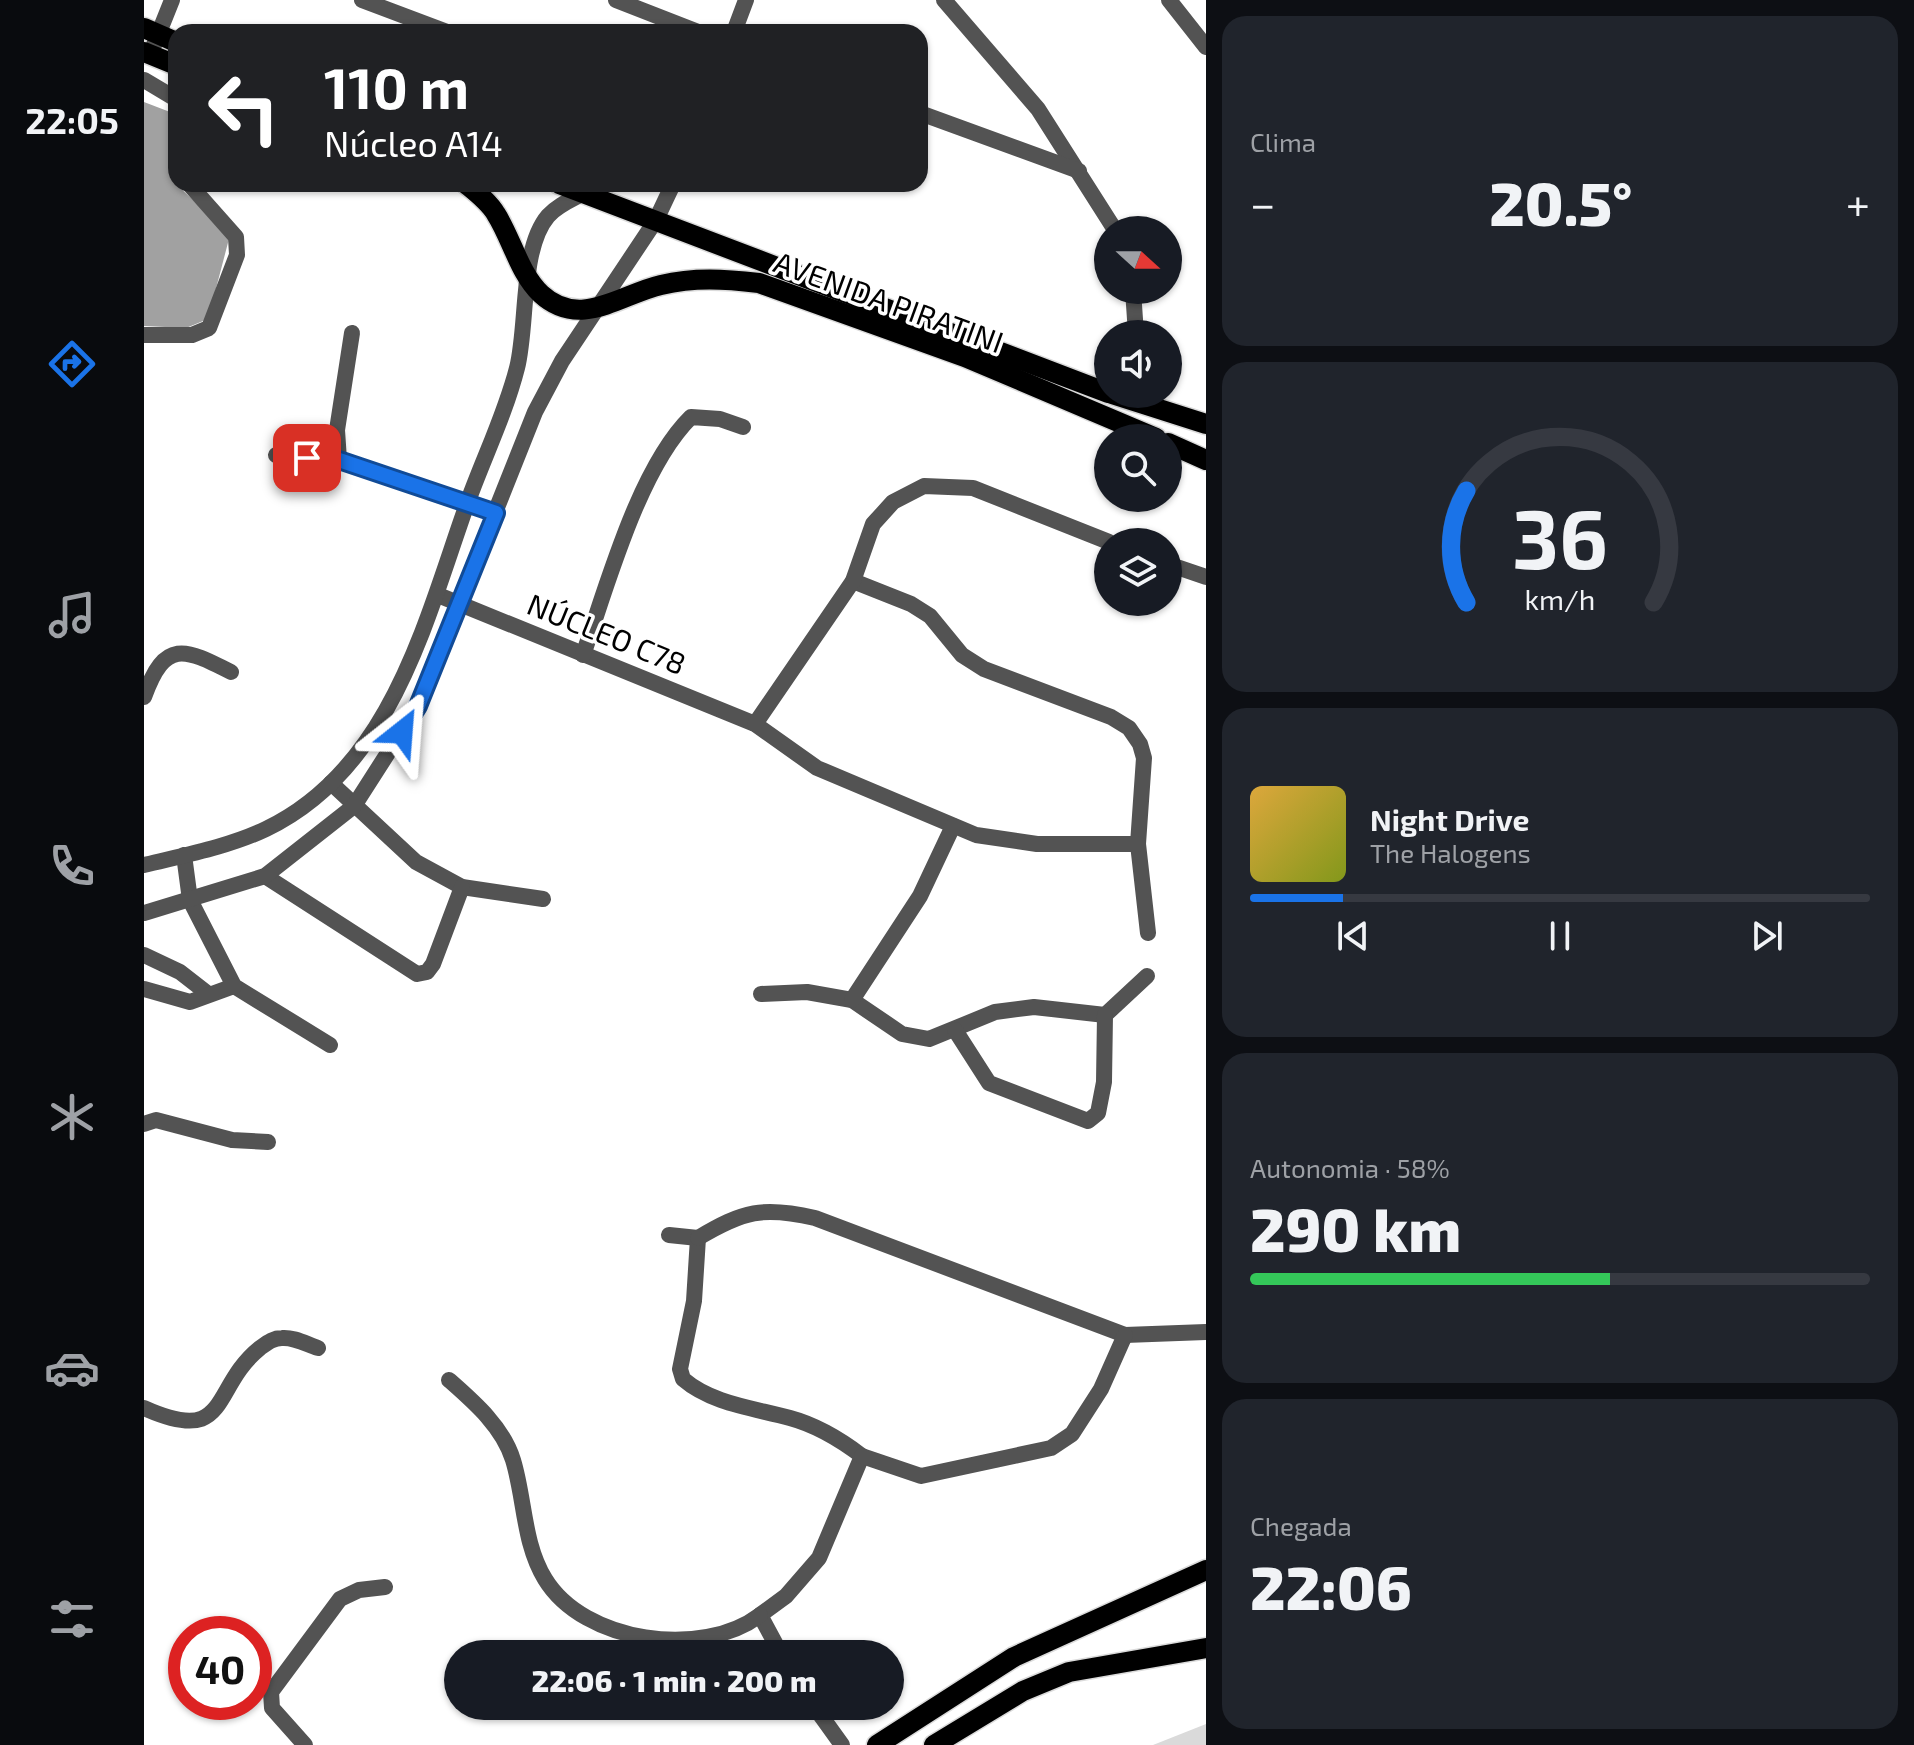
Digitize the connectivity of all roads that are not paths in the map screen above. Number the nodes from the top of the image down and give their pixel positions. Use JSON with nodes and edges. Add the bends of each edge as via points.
{"nodes":[{"id":1,"x":172,"y":0,"type":"edge"},
{"id":2,"x":362,"y":0,"type":"edge"},
{"id":3,"x":616,"y":0,"type":"edge"},
{"id":4,"x":746,"y":0,"type":"edge"},
{"id":5,"x":944,"y":0,"type":"edge"},
{"id":6,"x":1169,"y":0,"type":"edge"},
{"id":7,"x":426,"y":24,"type":"edge"},
{"id":8,"x":678,"y":24,"type":"edge"},
{"id":9,"x":737,"y":24,"type":"edge"},
{"id":10,"x":159,"y":35,"type":"edge"},
{"id":11,"x":1206,"y":47,"type":"edge"},
{"id":12,"x":147,"y":54,"type":"edge"},
{"id":13,"x":168,"y":62,"type":"edge"},
{"id":14,"x":144,"y":80,"type":"edge"},
{"id":15,"x":168,"y":94,"type":"edge"},
{"id":16,"x":928,"y":116,"type":"edge"},
{"id":17,"x":1079,"y":171,"type":"junction"},
{"id":18,"x":196,"y":192,"type":"edge"},
{"id":19,"x":475,"y":192,"type":"edge"},
{"id":20,"x":669,"y":192,"type":"edge"},
{"id":21,"x":584,"y":193,"type":"joint"},
{"id":22,"x":1106,"y":216,"type":"edge"},
{"id":23,"x":656,"y":220,"type":"junction"},
{"id":24,"x":529,"y":280,"type":"junction"},
{"id":25,"x":597,"y":310,"type":"junction"},
{"id":26,"x":352,"y":333,"type":"dead end"},
{"id":27,"x":144,"y":335,"type":"edge"},
{"id":28,"x":1094,"y":387,"type":"edge"},
{"id":29,"x":1163,"y":408,"type":"edge"},
{"id":30,"x":1123,"y":424,"type":"edge"},
{"id":31,"x":1206,"y":424,"type":"edge"},
{"id":32,"x":743,"y":427,"type":"dead end"},
{"id":33,"x":1182,"y":449,"type":"edge"},
{"id":34,"x":276,"y":455,"type":"dead end"},
{"id":35,"x":339,"y":460,"type":"junction"},
{"id":36,"x":1206,"y":460,"type":"edge"},
{"id":37,"x":467,"y":504,"type":"junction"},
{"id":38,"x":496,"y":513,"type":"junction"},
{"id":39,"x":1094,"y":536,"type":"edge"},
{"id":40,"x":1182,"y":569,"type":"edge"},
{"id":41,"x":1206,"y":577,"type":"edge"},
{"id":42,"x":853,"y":581,"type":"junction"},
{"id":43,"x":438,"y":595,"type":"junction"},
{"id":44,"x":461,"y":602,"type":"junction"},
{"id":45,"x":583,"y":655,"type":"junction"},
{"id":46,"x":231,"y":672,"type":"dead end"},
{"id":47,"x":144,"y":697,"type":"edge"},
{"id":48,"x":755,"y":724,"type":"junction"},
{"id":49,"x":331,"y":783,"type":"junction"},
{"id":50,"x":354,"y":806,"type":"junction"},
{"id":51,"x":953,"y":826,"type":"junction"},
{"id":52,"x":1138,"y":844,"type":"junction"},
{"id":53,"x":184,"y":855,"type":"junction"},
{"id":54,"x":144,"y":865,"type":"edge"},
{"id":55,"x":265,"y":876,"type":"junction"},
{"id":56,"x":462,"y":887,"type":"junction"},
{"id":57,"x":543,"y":899,"type":"dead end"},
{"id":58,"x":190,"y":900,"type":"junction"},
{"id":59,"x":144,"y":913,"type":"edge"},
{"id":60,"x":1148,"y":933,"type":"dead end"},
{"id":61,"x":144,"y":955,"type":"edge"},
{"id":62,"x":1147,"y":976,"type":"dead end"},
{"id":63,"x":234,"y":986,"type":"junction"},
{"id":64,"x":144,"y":989,"type":"edge"},
{"id":65,"x":207,"y":993,"type":"junction"},
{"id":66,"x":761,"y":994,"type":"dead end"},
{"id":67,"x":852,"y":1000,"type":"junction"},
{"id":68,"x":1105,"y":1015,"type":"junction"},
{"id":69,"x":955,"y":1030,"type":"junction"},
{"id":70,"x":330,"y":1045,"type":"dead end"},
{"id":71,"x":144,"y":1124,"type":"edge"},
{"id":72,"x":268,"y":1142,"type":"dead end"},
{"id":73,"x":669,"y":1235,"type":"dead end"},
{"id":74,"x":698,"y":1238,"type":"junction"},
{"id":75,"x":1206,"y":1332,"type":"edge"},
{"id":76,"x":1125,"y":1335,"type":"junction"},
{"id":77,"x":318,"y":1348,"type":"dead end"},
{"id":78,"x":449,"y":1380,"type":"dead end"},
{"id":79,"x":144,"y":1408,"type":"edge"},
{"id":80,"x":862,"y":1456,"type":"junction"},
{"id":81,"x":1206,"y":1570,"type":"edge"},
{"id":82,"x":385,"y":1587,"type":"dead end"},
{"id":83,"x":760,"y":1615,"type":"junction"},
{"id":84,"x":773,"y":1640,"type":"edge"},
{"id":85,"x":1206,"y":1648,"type":"edge"},
{"id":86,"x":824,"y":1720,"type":"edge"},
{"id":87,"x":305,"y":1745,"type":"edge"},
{"id":88,"x":842,"y":1745,"type":"edge"},
{"id":89,"x":877,"y":1745,"type":"edge"},
{"id":90,"x":934,"y":1745,"type":"edge"}],
"edges":[{"from":1,"to":10,"type":"street"},
{"from":2,"to":7,"type":"street"},
{"from":3,"to":8,"type":"street"},
{"from":4,"to":9,"type":"street"},
{"from":5,"to":17,"type":"street","via":[[1017,82]]},
{"from":6,"to":11,"type":"street"},
{"from":10,"to":12,"type":"street"},
{"from":12,"to":13,"type":"main road"},
{"from":14,"to":15,"type":"street"},
{"from":16,"to":17,"type":"street"},
{"from":17,"to":22,"type":"street"},
{"from":18,"to":27,"type":"street","via":[[238,245],[209,328],[201,334]]},
{"from":19,"to":24,"type":"main road","via":[[495,211]]},
{"from":20,"to":23,"type":"street"},
{"from":21,"to":23,"type":"main road","name":"AVENIDA PIRATINI"},
{"from":21,"to":24,"type":"street","via":[[547,217],[535,244]]},
{"from":23,"to":25,"type":"street"},
{"from":23,"to":28,"type":"main road","name":"AVENIDA PIRATINI"},
{"from":24,"to":25,"type":"main road","via":[[558,305]]},
{"from":24,"to":37,"type":"street","via":[[517,369]]},
{"from":25,"to":30,"type":"main road","name":"AVENIDA PIRATINI","via":[[657,285],[686,280],[759,283],[965,357]]},
{"from":25,"to":38,"type":"street","via":[[535,412]]},
{"from":26,"to":35,"type":"street","via":[[337,430]]},
{"from":29,"to":31,"type":"main road","name":"AVENIDA PIRATINI"},
{"from":32,"to":45,"type":"street","via":[[701,416],[691,417],[677,430],[642,497]]},
{"from":33,"to":36,"type":"main road"},
{"from":34,"to":35,"type":"street"},
{"from":35,"to":37,"type":"street"},
{"from":37,"to":38,"type":"street"},
{"from":37,"to":43,"type":"street"},
{"from":38,"to":44,"type":"street"},
{"from":39,"to":42,"type":"street","via":[[973,488],[924,486],[893,502],[873,524]]},
{"from":40,"to":41,"type":"street"},
{"from":42,"to":48,"type":"street"},
{"from":42,"to":52,"type":"street","via":[[930,616],[962,655],[984,669],[1129,728],[1144,758]]},
{"from":43,"to":44,"type":"street","name":"NÚCLEO C78"},
{"from":43,"to":49,"type":"street","via":[[388,708]]},
{"from":44,"to":45,"type":"street","name":"NÚCLEO C78"},
{"from":44,"to":50,"type":"street","via":[[418,706]]},
{"from":45,"to":48,"type":"street","name":"NÚCLEO C78"},
{"from":46,"to":47,"type":"street","via":[[194,653],[172,653],[159,664]]},
{"from":48,"to":51,"type":"street","name":"NÚCLEO C78","via":[[817,768]]},
{"from":49,"to":50,"type":"street"},
{"from":49,"to":53,"type":"street","via":[[266,829]]},
{"from":50,"to":55,"type":"street"},
{"from":50,"to":56,"type":"street","via":[[416,862]]},
{"from":51,"to":52,"type":"street","name":"NÚCLEO C78","via":[[1004,841]]},
{"from":51,"to":67,"type":"street","via":[[920,896]]},
{"from":52,"to":60,"type":"street"},
{"from":53,"to":54,"type":"street"},
{"from":53,"to":58,"type":"street"},
{"from":55,"to":56,"type":"street","via":[[417,974],[433,964]]},
{"from":55,"to":58,"type":"street"},
{"from":56,"to":57,"type":"street"},
{"from":58,"to":59,"type":"street"},
{"from":58,"to":63,"type":"street"},
{"from":61,"to":65,"type":"street","via":[[180,972]]},
{"from":62,"to":68,"type":"street"},
{"from":63,"to":65,"type":"street"},
{"from":63,"to":70,"type":"street"},
{"from":64,"to":65,"type":"street","via":[[190,1002]]},
{"from":66,"to":67,"type":"street","via":[[807,992]]},
{"from":67,"to":69,"type":"street","via":[[902,1034],[929,1039]]},
{"from":68,"to":69,"type":"street","via":[[1034,1007],[995,1012]]},
{"from":68,"to":69,"type":"street","via":[[1104,1082],[1098,1113],[1088,1121],[989,1083]]},
{"from":71,"to":72,"type":"street","via":[[156,1120],[221,1138]]},
{"from":73,"to":74,"type":"street"},
{"from":74,"to":76,"type":"street","via":[[750,1211],[780,1210],[815,1218]]},
{"from":74,"to":80,"type":"street","via":[[694,1301],[680,1369],[683,1379],[748,1410],[815,1427]]},
{"from":75,"to":76,"type":"street"},
{"from":76,"to":80,"type":"street","via":[[1101,1389],[1072,1434],[1051,1448],[921,1476]]},
{"from":77,"to":79,"type":"street","via":[[288,1338],[270,1341],[242,1365],[220,1406],[206,1418],[187,1423]]},
{"from":78,"to":83,"type":"street","via":[[485,1414],[508,1448],[532,1552],[554,1592],[570,1605],[634,1634],[683,1641],[728,1633]]},
{"from":80,"to":83,"type":"street","via":[[819,1558],[786,1596]]},
{"from":81,"to":89,"type":"main road","via":[[1014,1657]]},
{"from":82,"to":87,"type":"street","via":[[340,1599],[271,1692],[272,1708]]},
{"from":83,"to":84,"type":"street"},
{"from":85,"to":90,"type":"main road","via":[[1069,1672],[1023,1691]]},
{"from":86,"to":88,"type":"street"}]}
